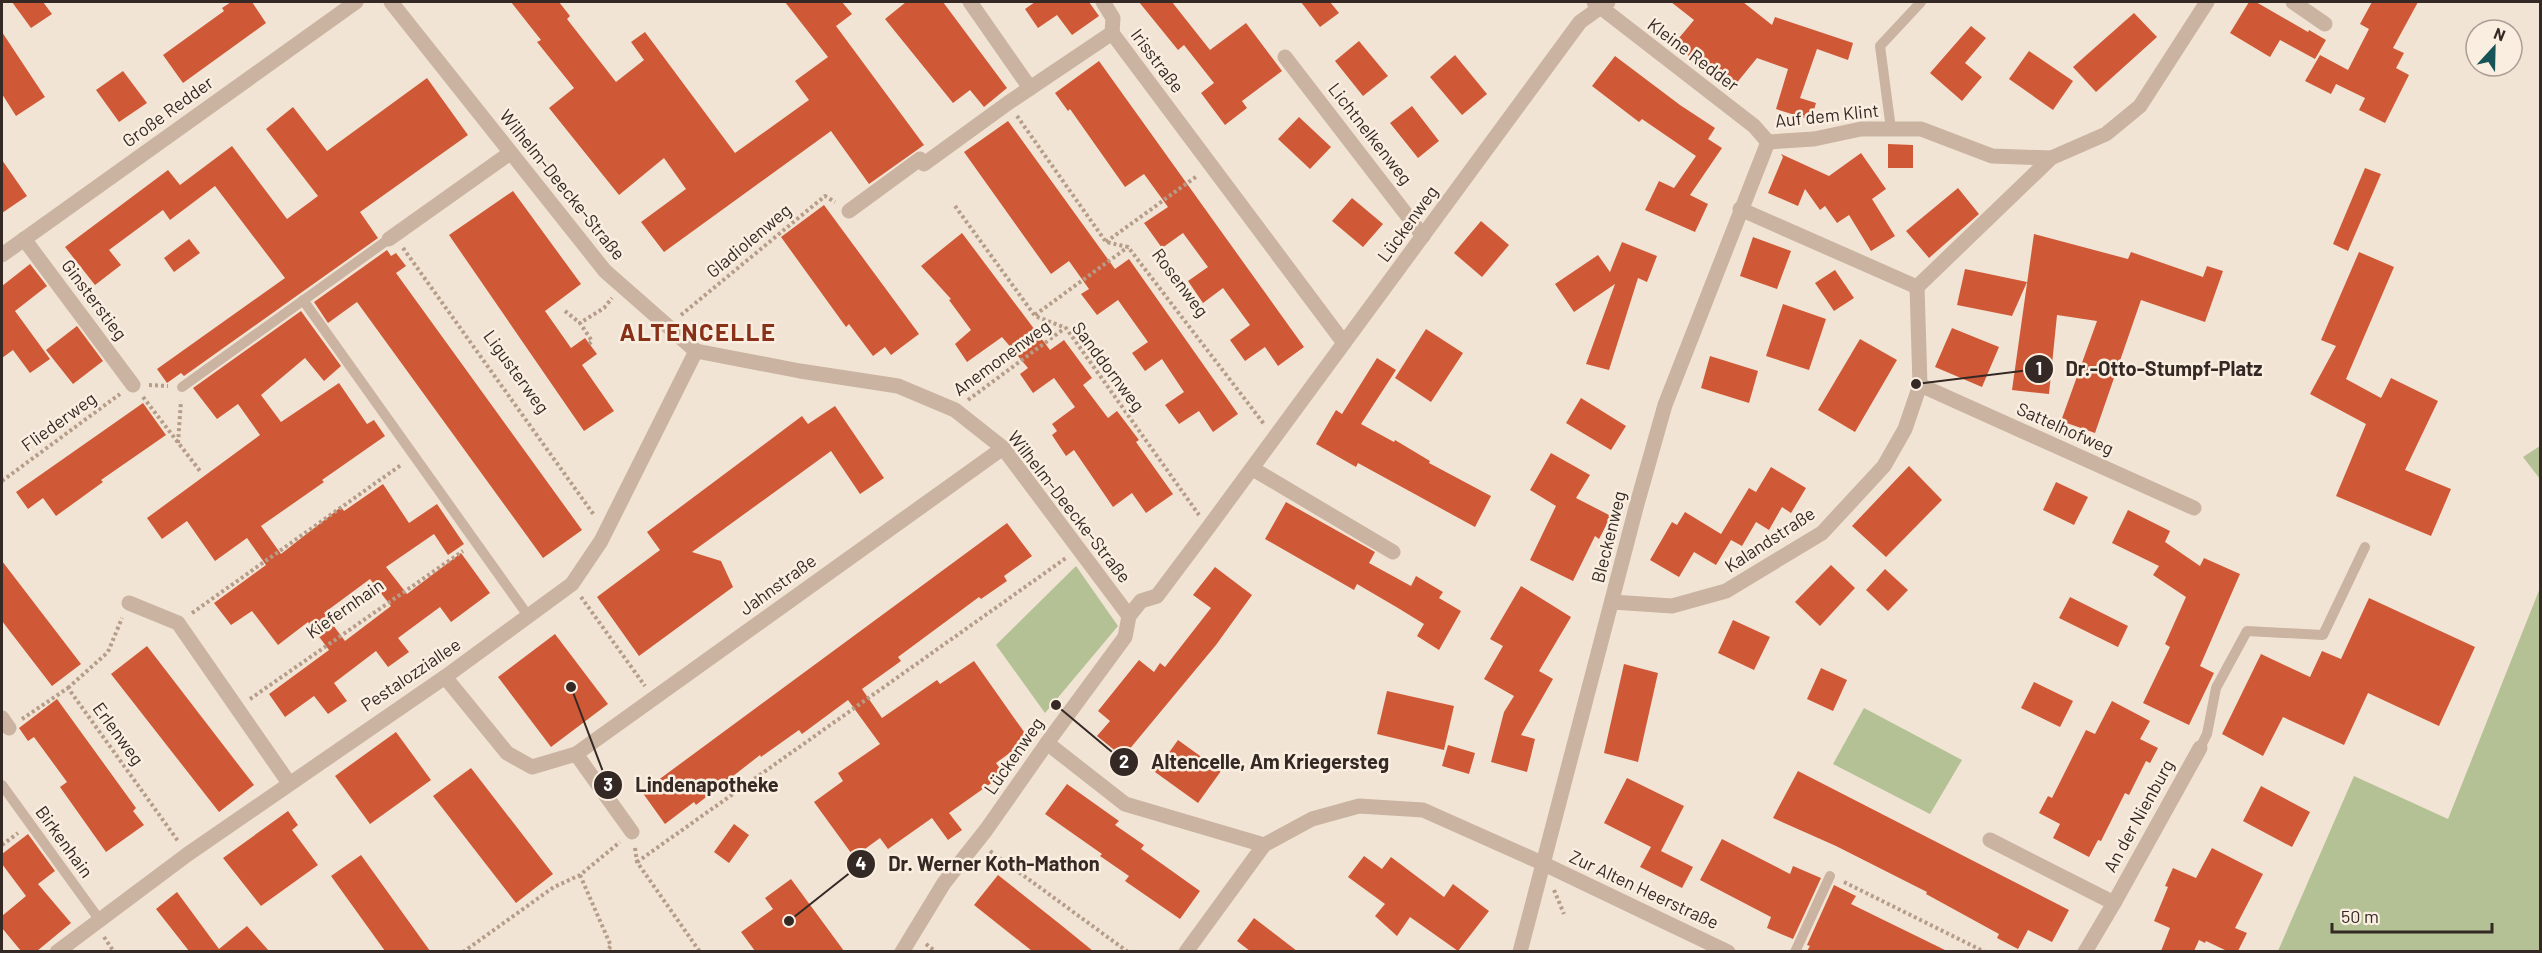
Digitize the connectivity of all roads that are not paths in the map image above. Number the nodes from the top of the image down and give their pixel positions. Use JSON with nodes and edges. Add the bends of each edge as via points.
{"nodes":[{"id":1,"x":356,"y":2,"type":"edge"},
{"id":2,"x":391,"y":2,"type":"edge"},
{"id":3,"x":970,"y":2,"type":"edge"},
{"id":4,"x":1103,"y":2,"type":"edge"},
{"id":5,"x":1922,"y":2,"type":"edge"},
{"id":6,"x":2207,"y":2,"type":"edge"},
{"id":7,"x":2293,"y":2,"type":"edge"},
{"id":8,"x":1600,"y":3,"type":"edge"},
{"id":9,"x":2325,"y":24,"type":"dead end"},
{"id":10,"x":1112,"y":33,"type":"junction"},
{"id":11,"x":1285,"y":57,"type":"dead end"},
{"id":12,"x":1030,"y":88,"type":"junction"},
{"id":13,"x":1891,"y":129,"type":"junction"},
{"id":14,"x":1767,"y":142,"type":"junction"},
{"id":15,"x":510,"y":153,"type":"junction"},
{"id":16,"x":2051,"y":158,"type":"junction"},
{"id":17,"x":1740,"y":209,"type":"junction"},
{"id":18,"x":849,"y":211,"type":"road end"},
{"id":19,"x":1423,"y":236,"type":"junction"},
{"id":20,"x":391,"y":237,"type":"joint"},
{"id":21,"x":24,"y":239,"type":"junction"},
{"id":22,"x":2,"y":255,"type":"edge"},
{"id":23,"x":1917,"y":287,"type":"junction"},
{"id":24,"x":303,"y":300,"type":"junction"},
{"id":25,"x":1344,"y":343,"type":"junction"},
{"id":26,"x":696,"y":351,"type":"junction"},
{"id":27,"x":133,"y":385,"type":"road end"},
{"id":28,"x":1920,"y":385,"type":"junction"},
{"id":29,"x":182,"y":387,"type":"road end"},
{"id":30,"x":1003,"y":448,"type":"junction"},
{"id":31,"x":1253,"y":469,"type":"junction"},
{"id":32,"x":2194,"y":508,"type":"dead end"},
{"id":33,"x":2365,"y":547,"type":"dead end"},
{"id":34,"x":1394,"y":552,"type":"dead end"},
{"id":35,"x":1612,"y":602,"type":"junction"},
{"id":36,"x":129,"y":603,"type":"road end"},
{"id":37,"x":1129,"y":616,"type":"junction"},
{"id":38,"x":529,"y":617,"type":"junction"},
{"id":39,"x":445,"y":677,"type":"junction"},
{"id":40,"x":1047,"y":743,"type":"junction"},
{"id":41,"x":2200,"y":748,"type":"joint"},
{"id":42,"x":576,"y":753,"type":"junction"},
{"id":43,"x":289,"y":783,"type":"junction"},
{"id":44,"x":2,"y":785,"type":"edge"},
{"id":45,"x":632,"y":832,"type":"road end"},
{"id":46,"x":1990,"y":840,"type":"dead end"},
{"id":47,"x":1264,"y":845,"type":"junction"},
{"id":48,"x":1542,"y":863,"type":"junction"},
{"id":49,"x":1830,"y":876,"type":"road end"},
{"id":50,"x":2114,"y":903,"type":"junction"},
{"id":51,"x":99,"y":920,"type":"junction"},
{"id":52,"x":57,"y":951,"type":"edge"},
{"id":53,"x":902,"y":951,"type":"edge"},
{"id":54,"x":1186,"y":951,"type":"edge"},
{"id":55,"x":1520,"y":951,"type":"edge"},
{"id":56,"x":1728,"y":951,"type":"edge"},
{"id":57,"x":1795,"y":951,"type":"edge"},
{"id":58,"x":2085,"y":951,"type":"edge"}],
"edges":[{"from":1,"to":21,"type":"street","name":"Große Redder"},
{"from":2,"to":15,"type":"street","name":"Wilhelm-Deecke-Straße"},
{"from":3,"to":12,"type":"street"},
{"from":4,"to":10,"type":"street","via":[[1113,18]]},
{"from":5,"to":13,"type":"lane","name":"Auf dem Klint","via":[[1880,46]]},
{"from":6,"to":16,"type":"street","via":[[2140,106],[2106,134]]},
{"from":7,"to":9,"type":"street"},
{"from":8,"to":14,"type":"street","name":"Kleine Redder","via":[[1754,126]]},
{"from":8,"to":19,"type":"street","name":"Lückenweg","via":[[1580,22]]},
{"from":10,"to":12,"type":"street","name":"Irisstraße"},
{"from":10,"to":25,"type":"street","name":"Irisstraße"},
{"from":11,"to":19,"type":"street","name":"Lichtnelkenweg"},
{"from":12,"to":18,"type":"street","name":"Irisstraße","via":[[924,164],[920,159]]},
{"from":13,"to":14,"type":"street","name":"Auf dem Klint","via":[[1861,129],[1814,139]]},
{"from":13,"to":16,"type":"street","name":"Auf dem Klint","via":[[1921,129],[1992,156]]},
{"from":14,"to":17,"type":"street","name":"Bleckenweg"},
{"from":15,"to":20,"type":"street"},
{"from":15,"to":26,"type":"street","name":"Wilhelm-Deecke-Straße","via":[[605,271]]},
{"from":16,"to":23,"type":"street"},
{"from":17,"to":23,"type":"street"},
{"from":17,"to":35,"type":"street","name":"Bleckenweg","via":[[1665,405]]},
{"from":19,"to":25,"type":"street","name":"Lückenweg"},
{"from":20,"to":24,"type":"lane"},
{"from":21,"to":22,"type":"street","name":"Große Redder"},
{"from":21,"to":27,"type":"street","name":"Ginsterstieg"},
{"from":23,"to":28,"type":"street","name":"Kalandstraße"},
{"from":24,"to":29,"type":"lane"},
{"from":24,"to":38,"type":"lane"},
{"from":25,"to":31,"type":"street","name":"Lückenweg"},
{"from":26,"to":30,"type":"street","name":"Wilhelm-Deecke-Straße","via":[[898,386],[955,410]]},
{"from":26,"to":38,"type":"street","name":"Pestalozziallee","via":[[606,531],[572,584]]},
{"from":28,"to":32,"type":"street","name":"Sattelhofweg"},
{"from":28,"to":35,"type":"street","name":"Kalandstraße","via":[[1905,429],[1884,466],[1822,533],[1726,591],[1672,606]]},
{"from":30,"to":37,"type":"street","name":"Wilhelm-Deecke-Straße"},
{"from":30,"to":42,"type":"street","name":"Jahnstraße"},
{"from":31,"to":34,"type":"street"},
{"from":31,"to":37,"type":"street","name":"Lückenweg","via":[[1157,596],[1141,601]]},
{"from":33,"to":41,"type":"lane","via":[[2323,635],[2247,631],[2216,688],[2207,734]]},
{"from":35,"to":48,"type":"street","name":"Bleckenweg"},
{"from":36,"to":43,"type":"street","via":[[178,623]]},
{"from":37,"to":40,"type":"street","name":"Lückenweg","via":[[1125,637]]},
{"from":38,"to":39,"type":"street","name":"Pestalozziallee"},
{"from":39,"to":42,"type":"street","name":"Jahnstraße","via":[[507,753],[532,767]]},
{"from":39,"to":43,"type":"street","name":"Pestalozziallee"},
{"from":40,"to":47,"type":"street","via":[[1125,804]]},
{"from":40,"to":53,"type":"street","name":"Lückenweg","via":[[944,883]]},
{"from":41,"to":50,"type":"street","name":"An der Nienburg"},
{"from":42,"to":45,"type":"street"},
{"from":43,"to":51,"type":"street","name":"Pestalozziallee"},
{"from":44,"to":51,"type":"lane","name":"Birkenhain"},
{"from":46,"to":50,"type":"street","name":"An der Nienburg"},
{"from":47,"to":48,"type":"street","name":"Zur Alten Heerstraße","via":[[1312,819],[1359,806],[1423,810]]},
{"from":47,"to":54,"type":"street"},
{"from":48,"to":55,"type":"street","name":"Bleckenweg"},
{"from":48,"to":56,"type":"street","name":"Zur Alten Heerstraße"},
{"from":49,"to":57,"type":"lane"},
{"from":50,"to":58,"type":"street","name":"An der Nienburg"},
{"from":51,"to":52,"type":"street","name":"Pestalozziallee"}]}
